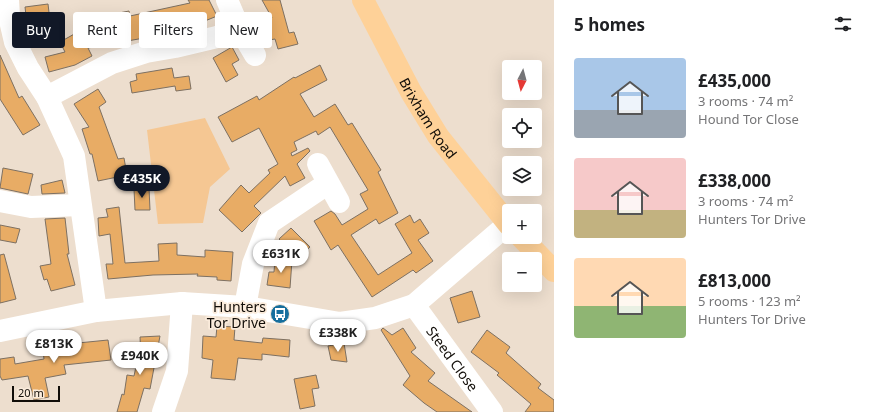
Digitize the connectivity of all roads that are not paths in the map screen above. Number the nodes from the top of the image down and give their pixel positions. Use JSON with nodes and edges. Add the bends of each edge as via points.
{"nodes":[{"id":1,"x":8,"y":0,"type":"edge"},
{"id":2,"x":227,"y":0,"type":"edge"},
{"id":3,"x":363,"y":0,"type":"edge"},
{"id":4,"x":232,"y":12,"type":"edge"},
{"id":5,"x":215,"y":37,"type":"edge"},
{"id":6,"x":251,"y":48,"type":"edge"},
{"id":7,"x":255,"y":55,"type":"dead end"},
{"id":8,"x":47,"y":97,"type":"junction"},
{"id":9,"x":0,"y":201,"type":"edge"},
{"id":10,"x":339,"y":202,"type":"dead end"},
{"id":11,"x":80,"y":205,"type":"junction"},
{"id":12,"x":502,"y":216,"type":"edge"},
{"id":13,"x":502,"y":237,"type":"edge"},
{"id":14,"x":527,"y":244,"type":"edge"},
{"id":15,"x":554,"y":271,"type":"edge"},
{"id":16,"x":182,"y":303,"type":"junction"},
{"id":17,"x":414,"y":305,"type":"junction"},
{"id":18,"x":245,"y":307,"type":"junction"},
{"id":19,"x":96,"y":310,"type":"junction"},
{"id":20,"x":0,"y":331,"type":"edge"},
{"id":21,"x":163,"y":412,"type":"edge"},
{"id":22,"x":492,"y":412,"type":"edge"}],
"edges":[{"from":1,"to":8,"type":"street","via":[[15,42]]},
{"from":2,"to":4,"type":"street"},
{"from":3,"to":12,"type":"main road","name":"Brixham Road","via":[[411,92],[438,136]]},
{"from":5,"to":8,"type":"street","via":[[146,52],[112,63]]},
{"from":6,"to":7,"type":"street"},
{"from":8,"to":11,"type":"street","via":[[74,156]]},
{"from":9,"to":11,"type":"street","via":[[31,207]]},
{"from":10,"to":18,"type":"street","via":[[322,174],[269,223],[252,264]]},
{"from":11,"to":19,"type":"street"},
{"from":13,"to":17,"type":"street"},
{"from":14,"to":15,"type":"main road","name":"Brixham Road"},
{"from":16,"to":18,"type":"street"},
{"from":16,"to":19,"type":"street"},
{"from":16,"to":21,"type":"street","via":[[177,371]]},
{"from":17,"to":18,"type":"street","via":[[374,318],[340,324]]},
{"from":17,"to":22,"type":"street","name":"Steed Close"},
{"from":19,"to":20,"type":"street"}]}
